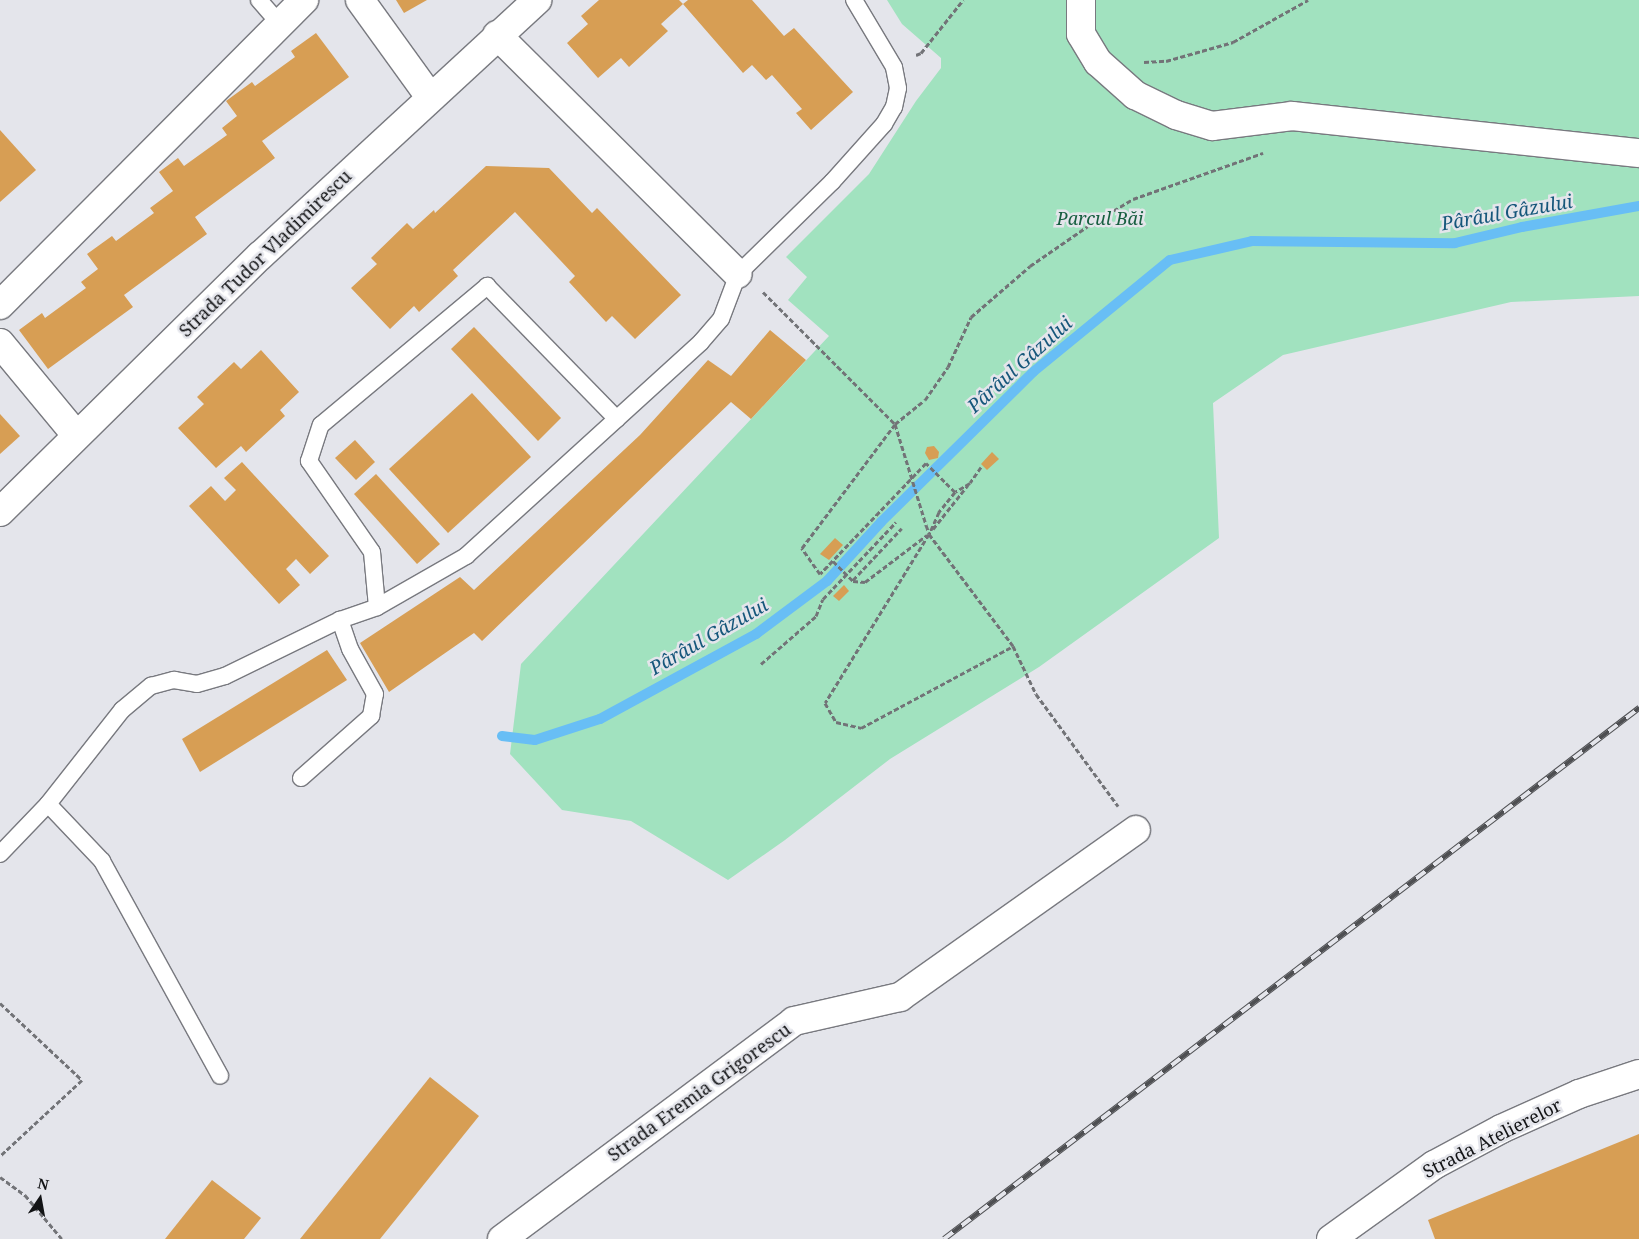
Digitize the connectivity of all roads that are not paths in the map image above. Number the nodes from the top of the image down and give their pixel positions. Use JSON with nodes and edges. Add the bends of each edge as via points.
{"nodes":[{"id":1,"x":259,"y":0,"type":"edge"},
{"id":2,"x":304,"y":0,"type":"edge"},
{"id":3,"x":360,"y":0,"type":"edge"},
{"id":4,"x":537,"y":0,"type":"edge"},
{"id":5,"x":854,"y":0,"type":"edge"},
{"id":6,"x":1081,"y":0,"type":"edge"},
{"id":7,"x":281,"y":25,"type":"junction"},
{"id":8,"x":497,"y":35,"type":"junction"},
{"id":9,"x":430,"y":97,"type":"junction"},
{"id":10,"x":1639,"y":153,"type":"edge"},
{"id":11,"x":740,"y":273,"type":"junction"},
{"id":12,"x":0,"y":305,"type":"edge"},
{"id":13,"x":0,"y":343,"type":"edge"},
{"id":14,"x":617,"y":419,"type":"junction"},
{"id":15,"x":76,"y":435,"type":"junction"},
{"id":16,"x":0,"y":512,"type":"edge"},
{"id":17,"x":377,"y":607,"type":"junction"},
{"id":18,"x":340,"y":620,"type":"junction"},
{"id":19,"x":301,"y":778,"type":"dead end"},
{"id":20,"x":48,"y":804,"type":"junction"},
{"id":21,"x":1136,"y":830,"type":"road end"},
{"id":22,"x":0,"y":854,"type":"edge"},
{"id":23,"x":1639,"y":1074,"type":"edge"},
{"id":24,"x":220,"y":1076,"type":"dead end"},
{"id":25,"x":502,"y":1239,"type":"edge"},
{"id":26,"x":1331,"y":1239,"type":"edge"}],
"edges":[{"from":1,"to":7,"type":"lane"},
{"from":2,"to":7,"type":"street"},
{"from":3,"to":9,"type":"street"},
{"from":4,"to":8,"type":"street","name":"Strada Tudor Vladimirescu"},
{"from":5,"to":11,"type":"lane","via":[[894,67],[898,88],[894,107],[884,124],[832,182]]},
{"from":6,"to":10,"type":"street","via":[[1081,34],[1098,62],[1135,95],[1176,115],[1212,126],[1292,116]]},
{"from":7,"to":12,"type":"street"},
{"from":8,"to":9,"type":"street","name":"Strada Tudor Vladimirescu"},
{"from":8,"to":11,"type":"street"},
{"from":9,"to":15,"type":"street","name":"Strada Tudor Vladimirescu"},
{"from":11,"to":14,"type":"lane","via":[[721,319],[701,342]]},
{"from":13,"to":15,"type":"street"},
{"from":14,"to":17,"type":"lane","via":[[466,556]]},
{"from":14,"to":17,"type":"lane","via":[[487,286],[321,425],[309,461],[372,552]]},
{"from":15,"to":16,"type":"street","name":"Strada Tudor Vladimirescu"},
{"from":17,"to":18,"type":"lane"},
{"from":18,"to":19,"type":"lane","via":[[350,649],[375,694],[371,716]]},
{"from":18,"to":20,"type":"lane","via":[[225,676],[196,684],[174,680],[151,686],[122,710]]},
{"from":20,"to":22,"type":"lane"},
{"from":20,"to":24,"type":"lane","via":[[102,861]]},
{"from":21,"to":25,"type":"street","name":"Strada Eremia Grigorescu","via":[[900,997],[794,1021]]},
{"from":23,"to":26,"type":"street","name":"Strada Atelierelor","via":[[1579,1094],[1434,1165]]}]}
